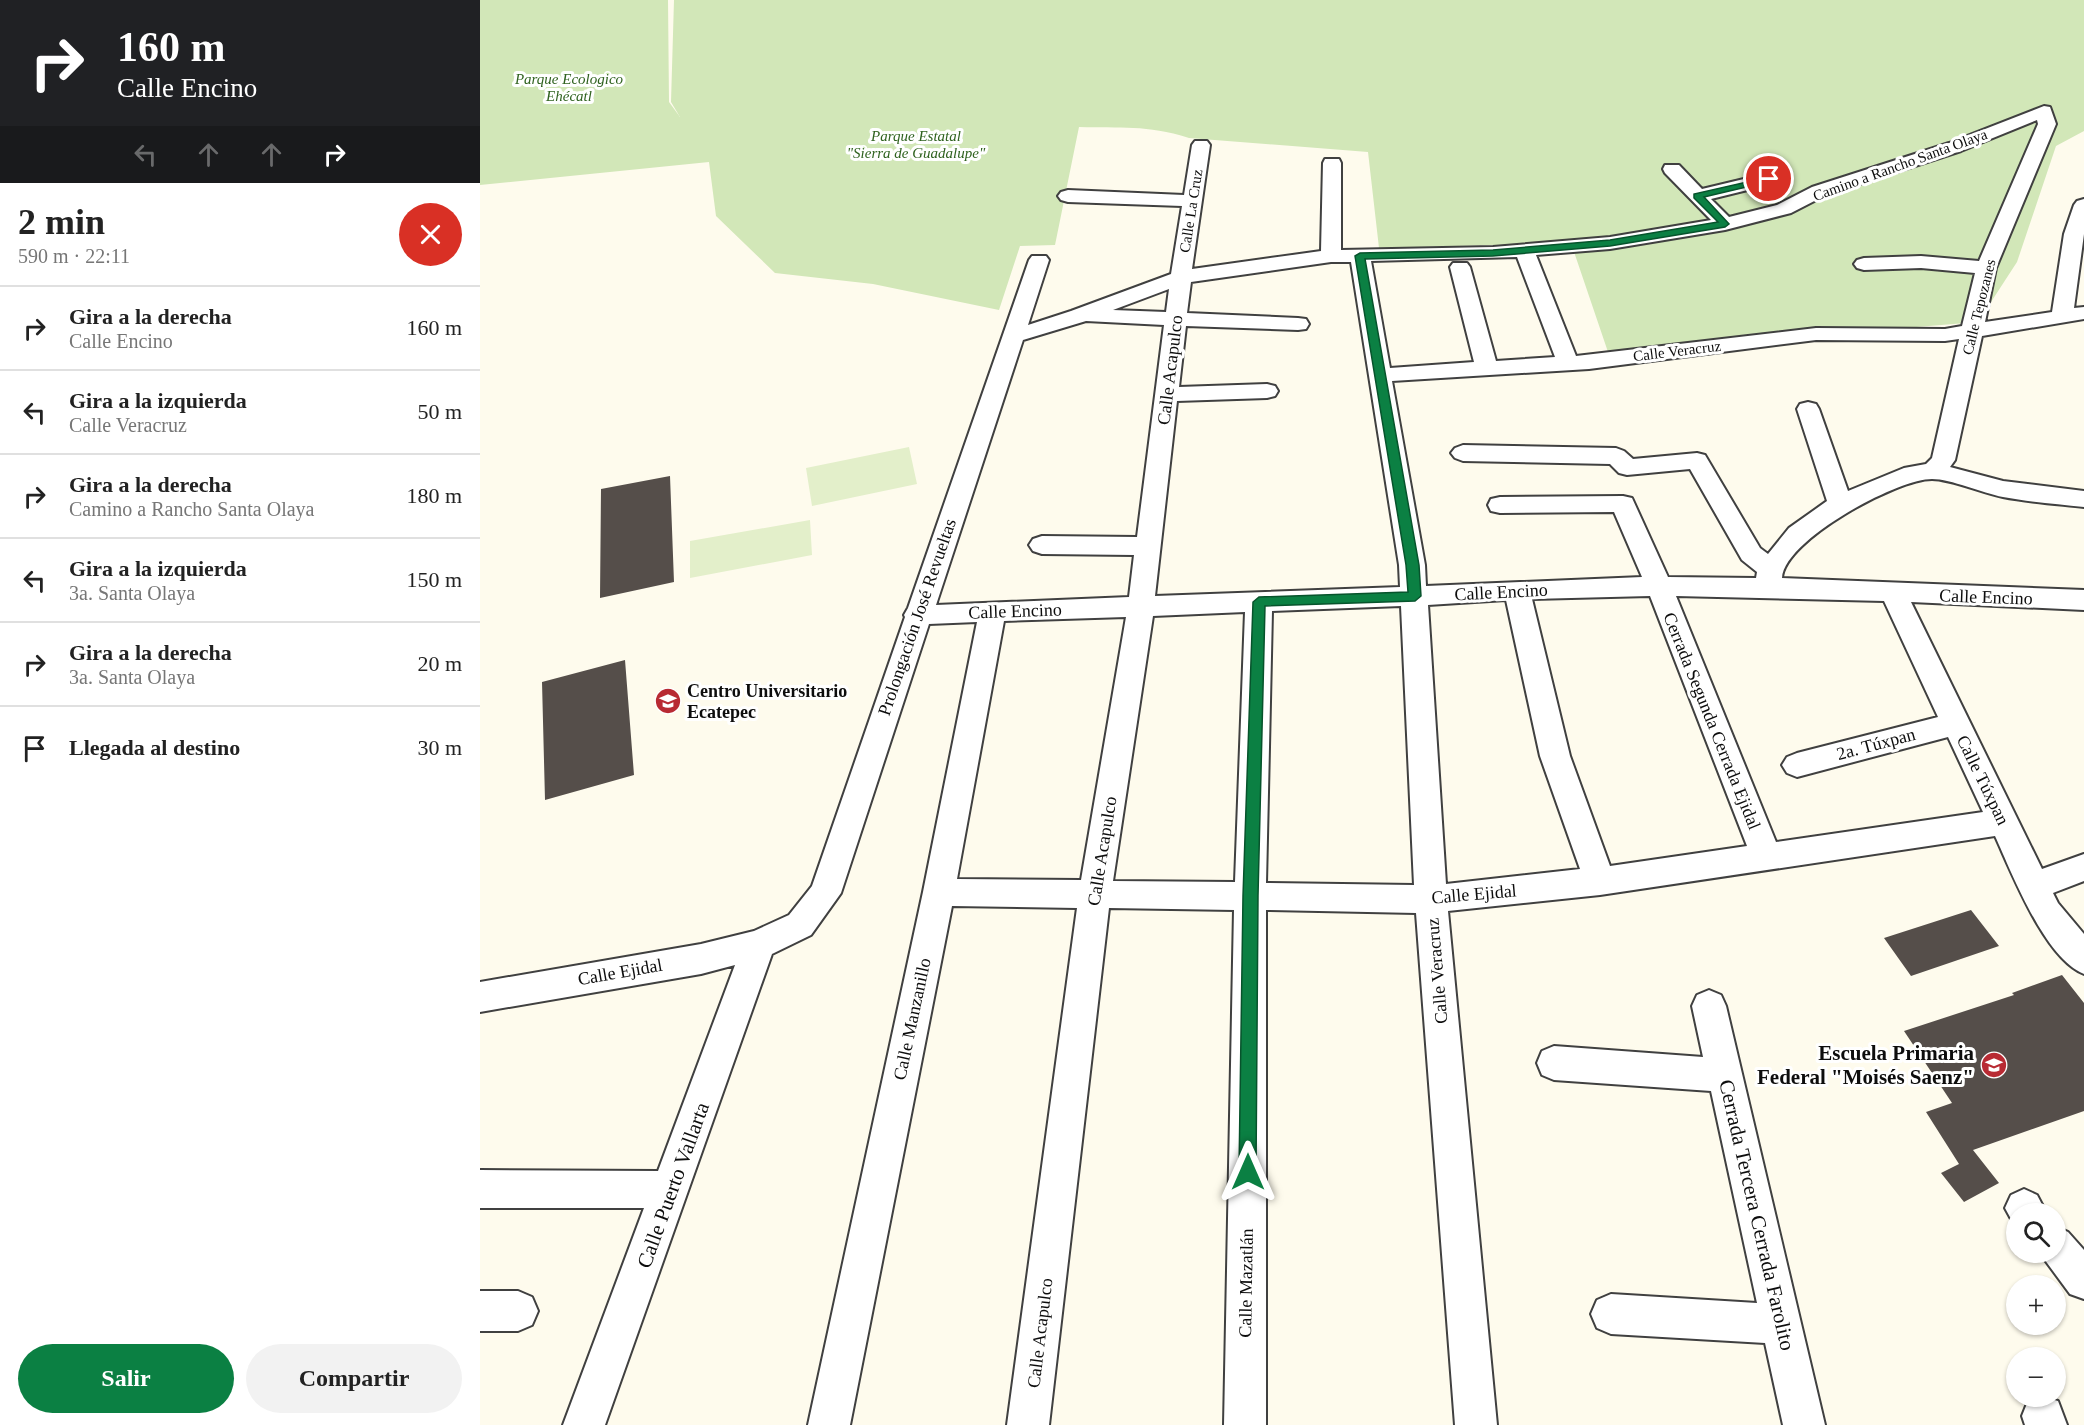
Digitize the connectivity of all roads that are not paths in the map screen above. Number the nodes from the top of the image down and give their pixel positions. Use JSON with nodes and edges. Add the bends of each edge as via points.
{"nodes":[{"id":1,"x":2044,"y":111,"type":"joint"},
{"id":2,"x":1201,"y":145,"type":"dead end"},
{"id":3,"x":1332,"y":163,"type":"dead end"},
{"id":4,"x":1672,"y":169,"type":"dead end"},
{"id":5,"x":1769,"y":179,"type":"dead end"},
{"id":6,"x":1068,"y":196,"type":"dead end"},
{"id":7,"x":1698,"y":196,"type":"junction"},
{"id":8,"x":1192,"y":201,"type":"junction"},
{"id":9,"x":2084,"y":205,"type":"edge"},
{"id":10,"x":1725,"y":224,"type":"junction"},
{"id":11,"x":1524,"y":250,"type":"junction"},
{"id":12,"x":1345,"y":256,"type":"junction"},
{"id":13,"x":1039,"y":260,"type":"dead end"},
{"id":14,"x":1864,"y":264,"type":"dead end"},
{"id":15,"x":1460,"y":267,"type":"dead end"},
{"id":16,"x":1986,"y":268,"type":"junction"},
{"id":17,"x":2076,"y":270,"type":"edge"},
{"id":18,"x":1180,"y":277,"type":"junction"},
{"id":19,"x":2084,"y":313,"type":"edge"},
{"id":20,"x":1079,"y":316,"type":"junction"},
{"id":21,"x":2062,"y":316,"type":"junction"},
{"id":22,"x":1176,"y":319,"type":"junction"},
{"id":23,"x":1298,"y":324,"type":"dead end"},
{"id":24,"x":1974,"y":329,"type":"junction"},
{"id":25,"x":1012,"y":336,"type":"junction"},
{"id":26,"x":1568,"y":363,"type":"junction"},
{"id":27,"x":1487,"y":368,"type":"junction"},
{"id":28,"x":1380,"y":375,"type":"junction"},
{"id":29,"x":1267,"y":392,"type":"dead end"},
{"id":30,"x":1167,"y":394,"type":"junction"},
{"id":31,"x":1808,"y":409,"type":"dead end"},
{"id":32,"x":1463,"y":453,"type":"dead end"},
{"id":33,"x":1933,"y":471,"type":"junction"},
{"id":34,"x":2084,"y":499,"type":"edge"},
{"id":35,"x":1840,"y":504,"type":"junction"},
{"id":36,"x":1500,"y":505,"type":"dead end"},
{"id":37,"x":1042,"y":545,"type":"dead end"},
{"id":38,"x":1148,"y":546,"type":"junction"},
{"id":39,"x":1769,"y":578,"type":"junction"},
{"id":40,"x":1659,"y":586,"type":"junction"},
{"id":41,"x":1516,"y":590,"type":"junction"},
{"id":42,"x":1893,"y":593,"type":"junction"},
{"id":43,"x":1415,"y":596,"type":"junction"},
{"id":44,"x":2084,"y":600,"type":"edge"},
{"id":45,"x":1259,"y":602,"type":"junction"},
{"id":46,"x":1141,"y":606,"type":"junction"},
{"id":47,"x":992,"y":612,"type":"junction"},
{"id":48,"x":918,"y":615,"type":"junction"},
{"id":49,"x":1955,"y":724,"type":"junction"},
{"id":50,"x":1797,"y":765,"type":"dead end"},
{"id":51,"x":2004,"y":822,"type":"junction"},
{"id":52,"x":1766,"y":855,"type":"junction"},
{"id":53,"x":2084,"y":867,"type":"edge"},
{"id":54,"x":1600,"y":881,"type":"junction"},
{"id":55,"x":2034,"y":886,"type":"junction"},
{"id":56,"x":939,"y":892,"type":"junction"},
{"id":57,"x":1095,"y":894,"type":"junction"},
{"id":58,"x":1250,"y":896,"type":"junction"},
{"id":59,"x":1431,"y":898,"type":"junction"},
{"id":60,"x":759,"y":944,"type":"junction"},
{"id":61,"x":2084,"y":959,"type":"edge"},
{"id":62,"x":480,"y":997,"type":"edge"},
{"id":63,"x":1709,"y":1006,"type":"dead end"},
{"id":64,"x":1554,"y":1063,"type":"dead end"},
{"id":65,"x":1725,"y":1075,"type":"junction"},
{"id":66,"x":480,"y":1189,"type":"edge"},
{"id":67,"x":672,"y":1190,"type":"junction"},
{"id":68,"x":2066,"y":1258,"type":"edge"},
{"id":69,"x":2084,"y":1280,"type":"edge"},
{"id":70,"x":1611,"y":1314,"type":"dead end"},
{"id":71,"x":1781,"y":1324,"type":"junction"},
{"id":72,"x":584,"y":1425,"type":"edge"},
{"id":73,"x":829,"y":1425,"type":"edge"},
{"id":74,"x":1028,"y":1425,"type":"edge"},
{"id":75,"x":1245,"y":1425,"type":"edge"},
{"id":76,"x":1476,"y":1425,"type":"edge"},
{"id":77,"x":1804,"y":1425,"type":"edge"}],
"edges":[{"from":1,"to":10,"type":"street","name":"Camino a Rancho Santa Olaya","via":[[1955,147],[1819,191],[1784,209]]},
{"from":1,"to":16,"type":"street","name":"Calle Tepozanes","via":[[2047,124]]},
{"from":2,"to":8,"type":"street","name":"Calle La Cruz"},
{"from":3,"to":12,"type":"street","name":"Calle Veracruz"},
{"from":4,"to":7,"type":"street"},
{"from":5,"to":7,"type":"street"},
{"from":6,"to":8,"type":"street"},
{"from":7,"to":10,"type":"street"},
{"from":8,"to":18,"type":"street","name":"Calle La Cruz"},
{"from":9,"to":17,"type":"street","via":[[2074,234]]},
{"from":10,"to":11,"type":"street","name":"Camino a Rancho Santa Olaya","via":[[1610,243]]},
{"from":11,"to":12,"type":"street","name":"Camino a Rancho Santa Olaya"},
{"from":11,"to":26,"type":"street"},
{"from":12,"to":18,"type":"street","name":"Camino a Rancho Santa Olaya"},
{"from":12,"to":28,"type":"street","name":"Calle Veracruz"},
{"from":13,"to":25,"type":"street","name":"Prolongación José Revueltas"},
{"from":14,"to":16,"type":"street","via":[[1921,262]]},
{"from":15,"to":27,"type":"street"},
{"from":16,"to":24,"type":"street","name":"Calle Tepozanes"},
{"from":17,"to":21,"type":"street"},
{"from":18,"to":20,"type":"street","name":"Camino a Rancho Santa Olaya"},
{"from":18,"to":22,"type":"street","name":"Calle Acapulco"},
{"from":19,"to":21,"type":"street","name":"Calle Veracruz"},
{"from":20,"to":22,"type":"street"},
{"from":20,"to":25,"type":"street","name":"Camino a Rancho Santa Olaya"},
{"from":21,"to":24,"type":"street","name":"Calle Veracruz"},
{"from":22,"to":23,"type":"street"},
{"from":22,"to":30,"type":"street","name":"Calle Acapulco"},
{"from":24,"to":26,"type":"street","name":"Calle Veracruz","via":[[1945,335],[1816,334]]},
{"from":24,"to":33,"type":"street","name":"Calle Tepozanes","via":[[1943,460]]},
{"from":25,"to":48,"type":"street","name":"Prolongación José Revueltas"},
{"from":26,"to":27,"type":"street","name":"Calle Veracruz"},
{"from":27,"to":28,"type":"street","name":"Calle Veracruz"},
{"from":28,"to":43,"type":"street","name":"Calle Veracruz"},
{"from":29,"to":30,"type":"street"},
{"from":30,"to":38,"type":"street","name":"Calle Acapulco"},
{"from":31,"to":35,"type":"street"},
{"from":32,"to":39,"type":"street","via":[[1616,456],[1627,467],[1697,461],[1751,555]]},
{"from":33,"to":34,"type":"street","via":[[2003,489]]},
{"from":33,"to":35,"type":"street","via":[[1913,474]]},
{"from":35,"to":39,"type":"street","via":[[1798,534]]},
{"from":36,"to":40,"type":"street","name":"Cerrada Segunda Cerrada Ejidal","via":[[1623,504]]},
{"from":37,"to":38,"type":"street"},
{"from":38,"to":46,"type":"street","name":"Calle Acapulco"},
{"from":39,"to":40,"type":"street","name":"Calle Encino"},
{"from":39,"to":42,"type":"street","name":"Calle Encino"},
{"from":40,"to":41,"type":"street","name":"Calle Encino"},
{"from":40,"to":52,"type":"street","name":"Cerrada Segunda Cerrada Ejidal"},
{"from":41,"to":43,"type":"street","name":"Calle Encino"},
{"from":41,"to":54,"type":"street","via":[[1555,756]]},
{"from":42,"to":44,"type":"street","name":"Calle Encino"},
{"from":42,"to":49,"type":"street","name":"Calle Túxpan"},
{"from":43,"to":45,"type":"street","name":"Calle Encino"},
{"from":43,"to":59,"type":"street","name":"Calle Veracruz"},
{"from":45,"to":46,"type":"street","name":"Calle Encino"},
{"from":45,"to":58,"type":"street","name":"Calle Mazatlán"},
{"from":46,"to":47,"type":"street","name":"Calle Encino"},
{"from":46,"to":57,"type":"street","name":"Calle Acapulco"},
{"from":47,"to":48,"type":"street","name":"Calle Encino"},
{"from":47,"to":56,"type":"street","name":"Calle Manzanillo"},
{"from":48,"to":60,"type":"street","name":"Prolongación José Revueltas","via":[[825,894],[800,925]]},
{"from":49,"to":50,"type":"street","name":"2a. Túxpan"},
{"from":49,"to":51,"type":"street","name":"Calle Túxpan"},
{"from":51,"to":52,"type":"street","name":"Calle Ejidal"},
{"from":51,"to":55,"type":"street","name":"Calle Túxpan"},
{"from":52,"to":54,"type":"street","name":"Calle Ejidal"},
{"from":53,"to":55,"type":"street"},
{"from":54,"to":59,"type":"street","name":"Calle Ejidal"},
{"from":55,"to":61,"type":"street","name":"Calle Túxpan","via":[[2047,913]]},
{"from":56,"to":57,"type":"street","name":"Calle Ejidal"},
{"from":56,"to":73,"type":"street","name":"Calle Manzanillo"},
{"from":57,"to":58,"type":"street","name":"Calle Ejidal"},
{"from":57,"to":74,"type":"street","name":"Calle Acapulco"},
{"from":58,"to":59,"type":"street","name":"Calle Ejidal"},
{"from":58,"to":75,"type":"street","name":"Calle Mazatlán"},
{"from":59,"to":76,"type":"street","name":"Calle Veracruz"},
{"from":60,"to":62,"type":"street","name":"Calle Ejidal"},
{"from":60,"to":67,"type":"street","name":"Calle Puerto Vallarta"},
{"from":63,"to":65,"type":"street","name":"Cerrada Tercera Cerrada Farolito"},
{"from":64,"to":65,"type":"street"},
{"from":65,"to":71,"type":"street","name":"Cerrada Tercera Cerrada Farolito"},
{"from":66,"to":67,"type":"street"},
{"from":67,"to":72,"type":"street","name":"Calle Puerto Vallarta"},
{"from":68,"to":69,"type":"street"},
{"from":70,"to":71,"type":"street"},
{"from":71,"to":77,"type":"street","name":"Cerrada Tercera Cerrada Farolito"}]}
